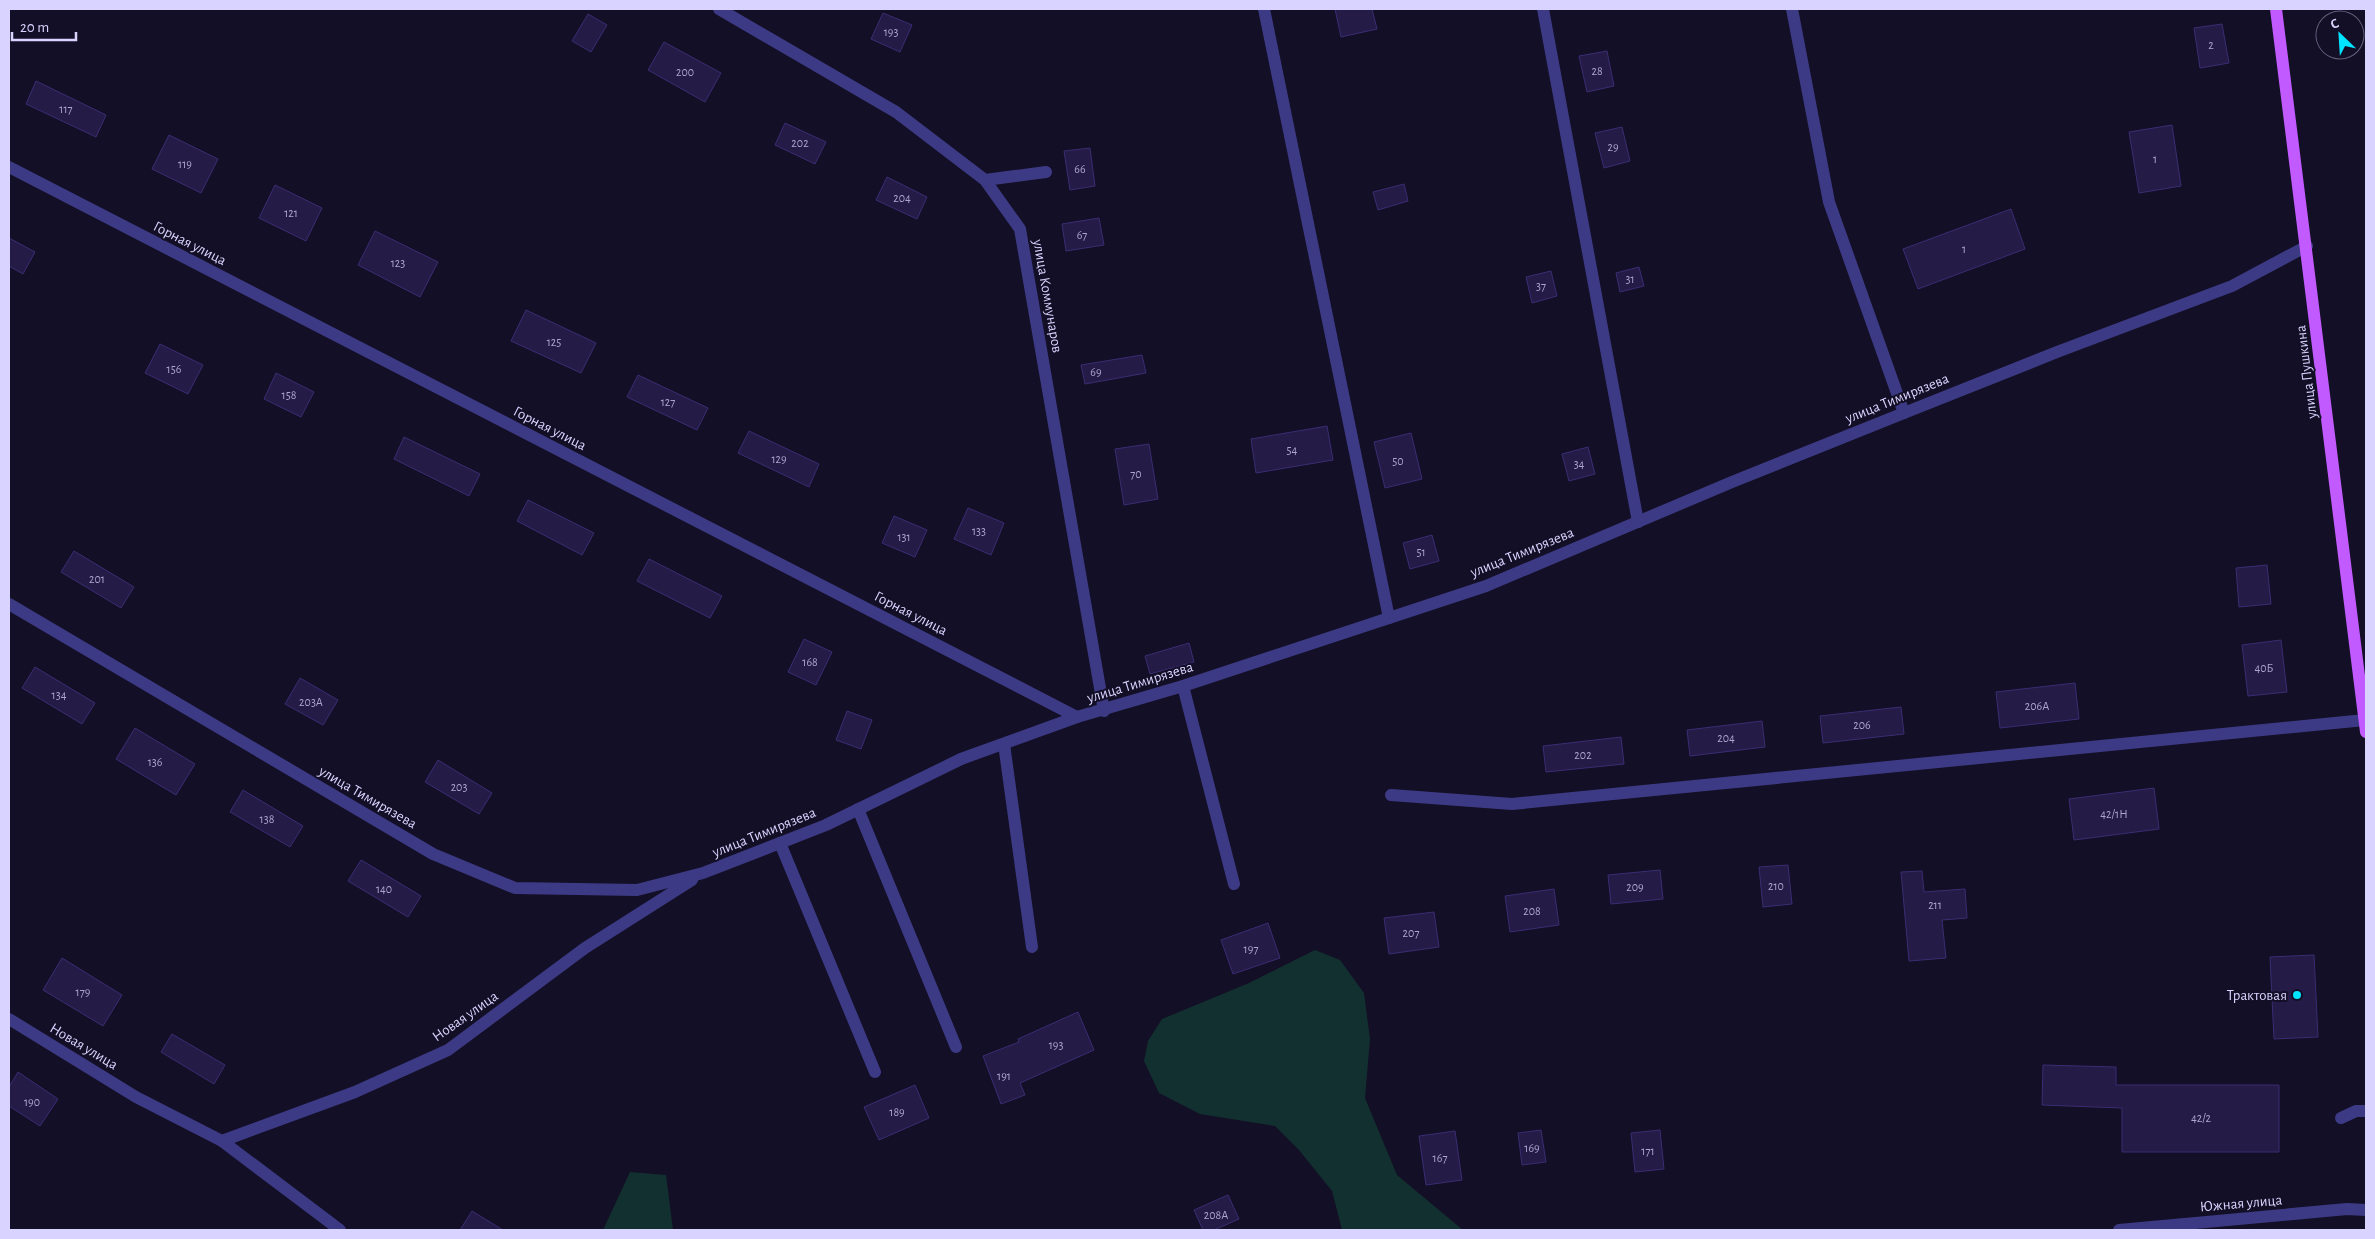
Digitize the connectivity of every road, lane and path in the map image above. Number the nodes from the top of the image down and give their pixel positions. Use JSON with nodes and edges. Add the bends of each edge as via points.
{"nodes":[{"id":1,"x":719,"y":9,"type":"edge"},
{"id":2,"x":1264,"y":9,"type":"edge"},
{"id":3,"x":1543,"y":9,"type":"edge"},
{"id":4,"x":1792,"y":9,"type":"edge"},
{"id":5,"x":2276,"y":9,"type":"edge"},
{"id":6,"x":9,"y":167,"type":"edge"},
{"id":7,"x":1046,"y":172,"type":"dead end"},
{"id":8,"x":985,"y":180,"type":"junction"},
{"id":9,"x":2307,"y":246,"type":"junction"},
{"id":10,"x":1904,"y":413,"type":"junction"},
{"id":11,"x":1638,"y":522,"type":"junction"},
{"id":12,"x":9,"y":604,"type":"edge"},
{"id":13,"x":1389,"y":618,"type":"junction"},
{"id":14,"x":1183,"y":686,"type":"junction"},
{"id":15,"x":1104,"y":711,"type":"junction"},
{"id":16,"x":1077,"y":718,"type":"junction"},
{"id":17,"x":2365,"y":726,"type":"edge"},
{"id":18,"x":1004,"y":744,"type":"junction"},
{"id":19,"x":1391,"y":795,"type":"dead end"},
{"id":20,"x":858,"y":809,"type":"junction"},
{"id":21,"x":780,"y":843,"type":"junction"},
{"id":22,"x":703,"y":873,"type":"junction"},
{"id":23,"x":1234,"y":884,"type":"dead end"},
{"id":24,"x":1032,"y":947,"type":"dead end"},
{"id":25,"x":9,"y":1019,"type":"edge"},
{"id":26,"x":956,"y":1047,"type":"dead end"},
{"id":27,"x":875,"y":1072,"type":"dead end"},
{"id":28,"x":2366,"y":1110,"type":"edge"},
{"id":29,"x":2341,"y":1118,"type":"dead end"},
{"id":30,"x":222,"y":1142,"type":"junction"},
{"id":31,"x":2366,"y":1210,"type":"edge"},
{"id":32,"x":340,"y":1230,"type":"edge"},
{"id":33,"x":2119,"y":1230,"type":"edge"}],
"edges":[{"from":1,"to":8,"type":"street","name":"улица Коммунаров","via":[[896,112]]},
{"from":2,"to":13,"type":"street"},
{"from":3,"to":11,"type":"street"},
{"from":4,"to":10,"type":"street","via":[[1829,202]]},
{"from":5,"to":9,"type":"main road","name":"улица Пушкина"},
{"from":6,"to":16,"type":"street","name":"Горная улица"},
{"from":7,"to":8,"type":"street"},
{"from":8,"to":15,"type":"street","name":"улица Коммунаров","via":[[1020,229]]},
{"from":9,"to":10,"type":"street","name":"улица Тимирязева","via":[[2232,286]]},
{"from":9,"to":17,"type":"main road","name":"улица Пушкина"},
{"from":10,"to":11,"type":"street","name":"улица Тимирязева"},
{"from":11,"to":13,"type":"street","name":"улица Тимирязева","via":[[1486,586]]},
{"from":12,"to":22,"type":"street","name":"улица Тимирязева","via":[[434,854],[515,888],[637,890]]},
{"from":13,"to":14,"type":"street","name":"улица Тимирязева"},
{"from":14,"to":15,"type":"street","name":"улица Тимирязева"},
{"from":14,"to":23,"type":"street"},
{"from":15,"to":16,"type":"street","name":"улица Тимирязева"},
{"from":16,"to":18,"type":"street","name":"улица Тимирязева"},
{"from":17,"to":19,"type":"street","via":[[1512,804]]},
{"from":18,"to":20,"type":"street","name":"улица Тимирязева","via":[[961,759]]},
{"from":18,"to":24,"type":"street"},
{"from":20,"to":21,"type":"street","name":"улица Тимирязева"},
{"from":20,"to":26,"type":"street"},
{"from":21,"to":22,"type":"street","name":"улица Тимирязева"},
{"from":21,"to":27,"type":"street"},
{"from":22,"to":30,"type":"street","name":"Новая улица","via":[[585,948],[448,1050],[355,1092]]},
{"from":25,"to":30,"type":"street","name":"Новая улица","via":[[136,1097]]},
{"from":28,"to":29,"type":"street"},
{"from":30,"to":32,"type":"street","name":"Новая улица"},
{"from":31,"to":33,"type":"street","name":"Южная улица","via":[[2346,1209]]}]}
